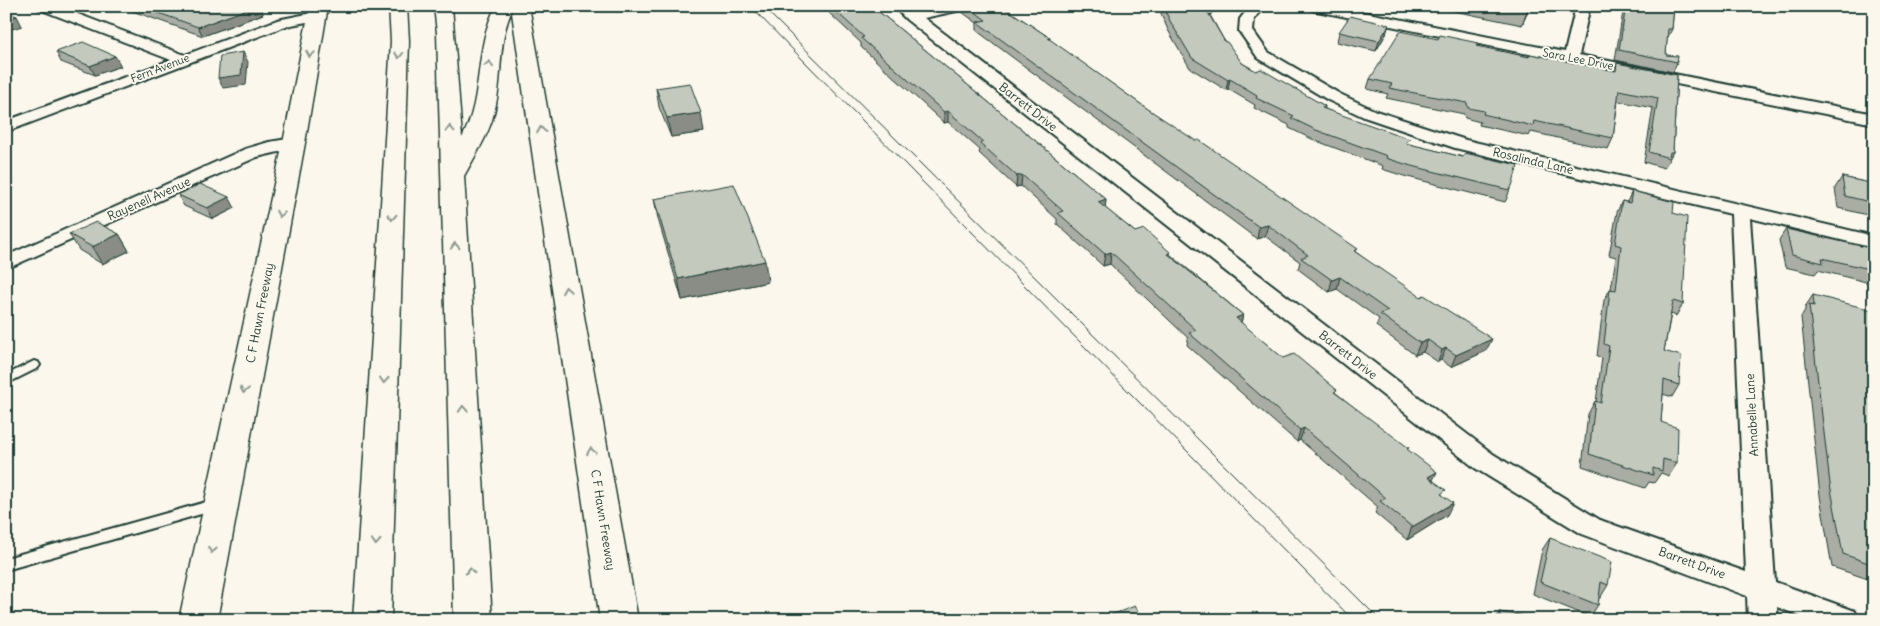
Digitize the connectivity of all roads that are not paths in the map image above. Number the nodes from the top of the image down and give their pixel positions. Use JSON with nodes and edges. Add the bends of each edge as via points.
{"nodes":[{"id":1,"x":44,"y":6,"type":"edge"},
{"id":2,"x":398,"y":6,"type":"edge"},
{"id":3,"x":443,"y":6,"type":"edge"},
{"id":4,"x":505,"y":6,"type":"edge"},
{"id":5,"x":520,"y":6,"type":"edge"},
{"id":6,"x":961,"y":6,"type":"edge"},
{"id":7,"x":1257,"y":6,"type":"edge"},
{"id":8,"x":1312,"y":6,"type":"edge"},
{"id":9,"x":1583,"y":6,"type":"edge"},
{"id":10,"x":318,"y":11,"type":"edge"},
{"id":11,"x":906,"y":11,"type":"edge"},
{"id":12,"x":1571,"y":58,"type":"junction"},
{"id":13,"x":183,"y":59,"type":"junction"},
{"id":14,"x":1874,"y":119,"type":"edge"},
{"id":15,"x":6,"y":127,"type":"edge"},
{"id":16,"x":294,"y":143,"type":"junction"},
{"id":17,"x":452,"y":178,"type":"junction"},
{"id":18,"x":1740,"y":210,"type":"junction"},
{"id":19,"x":1874,"y":242,"type":"edge"},
{"id":20,"x":6,"y":263,"type":"edge"},
{"id":21,"x":34,"y":365,"type":"dead end"},
{"id":22,"x":6,"y":380,"type":"edge"},
{"id":23,"x":221,"y":503,"type":"junction"},
{"id":24,"x":6,"y":564,"type":"edge"},
{"id":25,"x":1763,"y":589,"type":"junction"},
{"id":26,"x":198,"y":620,"type":"edge"},
{"id":27,"x":372,"y":620,"type":"edge"},
{"id":28,"x":472,"y":620,"type":"edge"},
{"id":29,"x":619,"y":620,"type":"edge"},
{"id":30,"x":1763,"y":620,"type":"edge"},
{"id":31,"x":1845,"y":620,"type":"edge"}],
"edges":[{"from":1,"to":13,"type":"street"},
{"from":2,"to":27,"type":"main road","one_way":true,"via":[[400,41]]},
{"from":17,"to":3,"type":"main road","one_way":true},
{"from":17,"to":4,"type":"main road","one_way":true,"via":[[484,112],[494,36]]},
{"from":29,"to":5,"type":"main road","name":"C F Hawn Freeway","one_way":true},
{"from":6,"to":11,"type":"street"},
{"from":7,"to":18,"type":"street","name":"Rosalinda Lane","via":[[1247,19],[1246,31],[1263,55],[1370,114],[1461,144]]},
{"from":8,"to":12,"type":"street","name":"Sara Lee Drive"},
{"from":9,"to":12,"type":"street"},
{"from":10,"to":13,"type":"street","name":"Fern Avenue"},
{"from":10,"to":16,"type":"main road","name":"C F Hawn Freeway","one_way":true},
{"from":11,"to":25,"type":"street","name":"Barrett Drive","via":[[1484,461],[1591,527]]},
{"from":12,"to":14,"type":"street","name":"Sara Lee Drive"},
{"from":13,"to":15,"type":"street","name":"Fern Avenue"},
{"from":16,"to":20,"type":"street","name":"Rayenell Avenue","via":[[251,153]]},
{"from":16,"to":23,"type":"main road","name":"C F Hawn Freeway","one_way":true},
{"from":28,"to":17,"type":"main road","one_way":true},
{"from":18,"to":19,"type":"street","name":"Rosalinda Lane"},
{"from":18,"to":25,"type":"street","name":"Annabelle Lane"},
{"from":21,"to":22,"type":"lane"},
{"from":23,"to":24,"type":"lane"},
{"from":23,"to":26,"type":"main road","name":"C F Hawn Freeway","one_way":true},
{"from":25,"to":30,"type":"street","name":"Annabelle Lane"},
{"from":25,"to":31,"type":"street","name":"Barrett Drive"}]}
